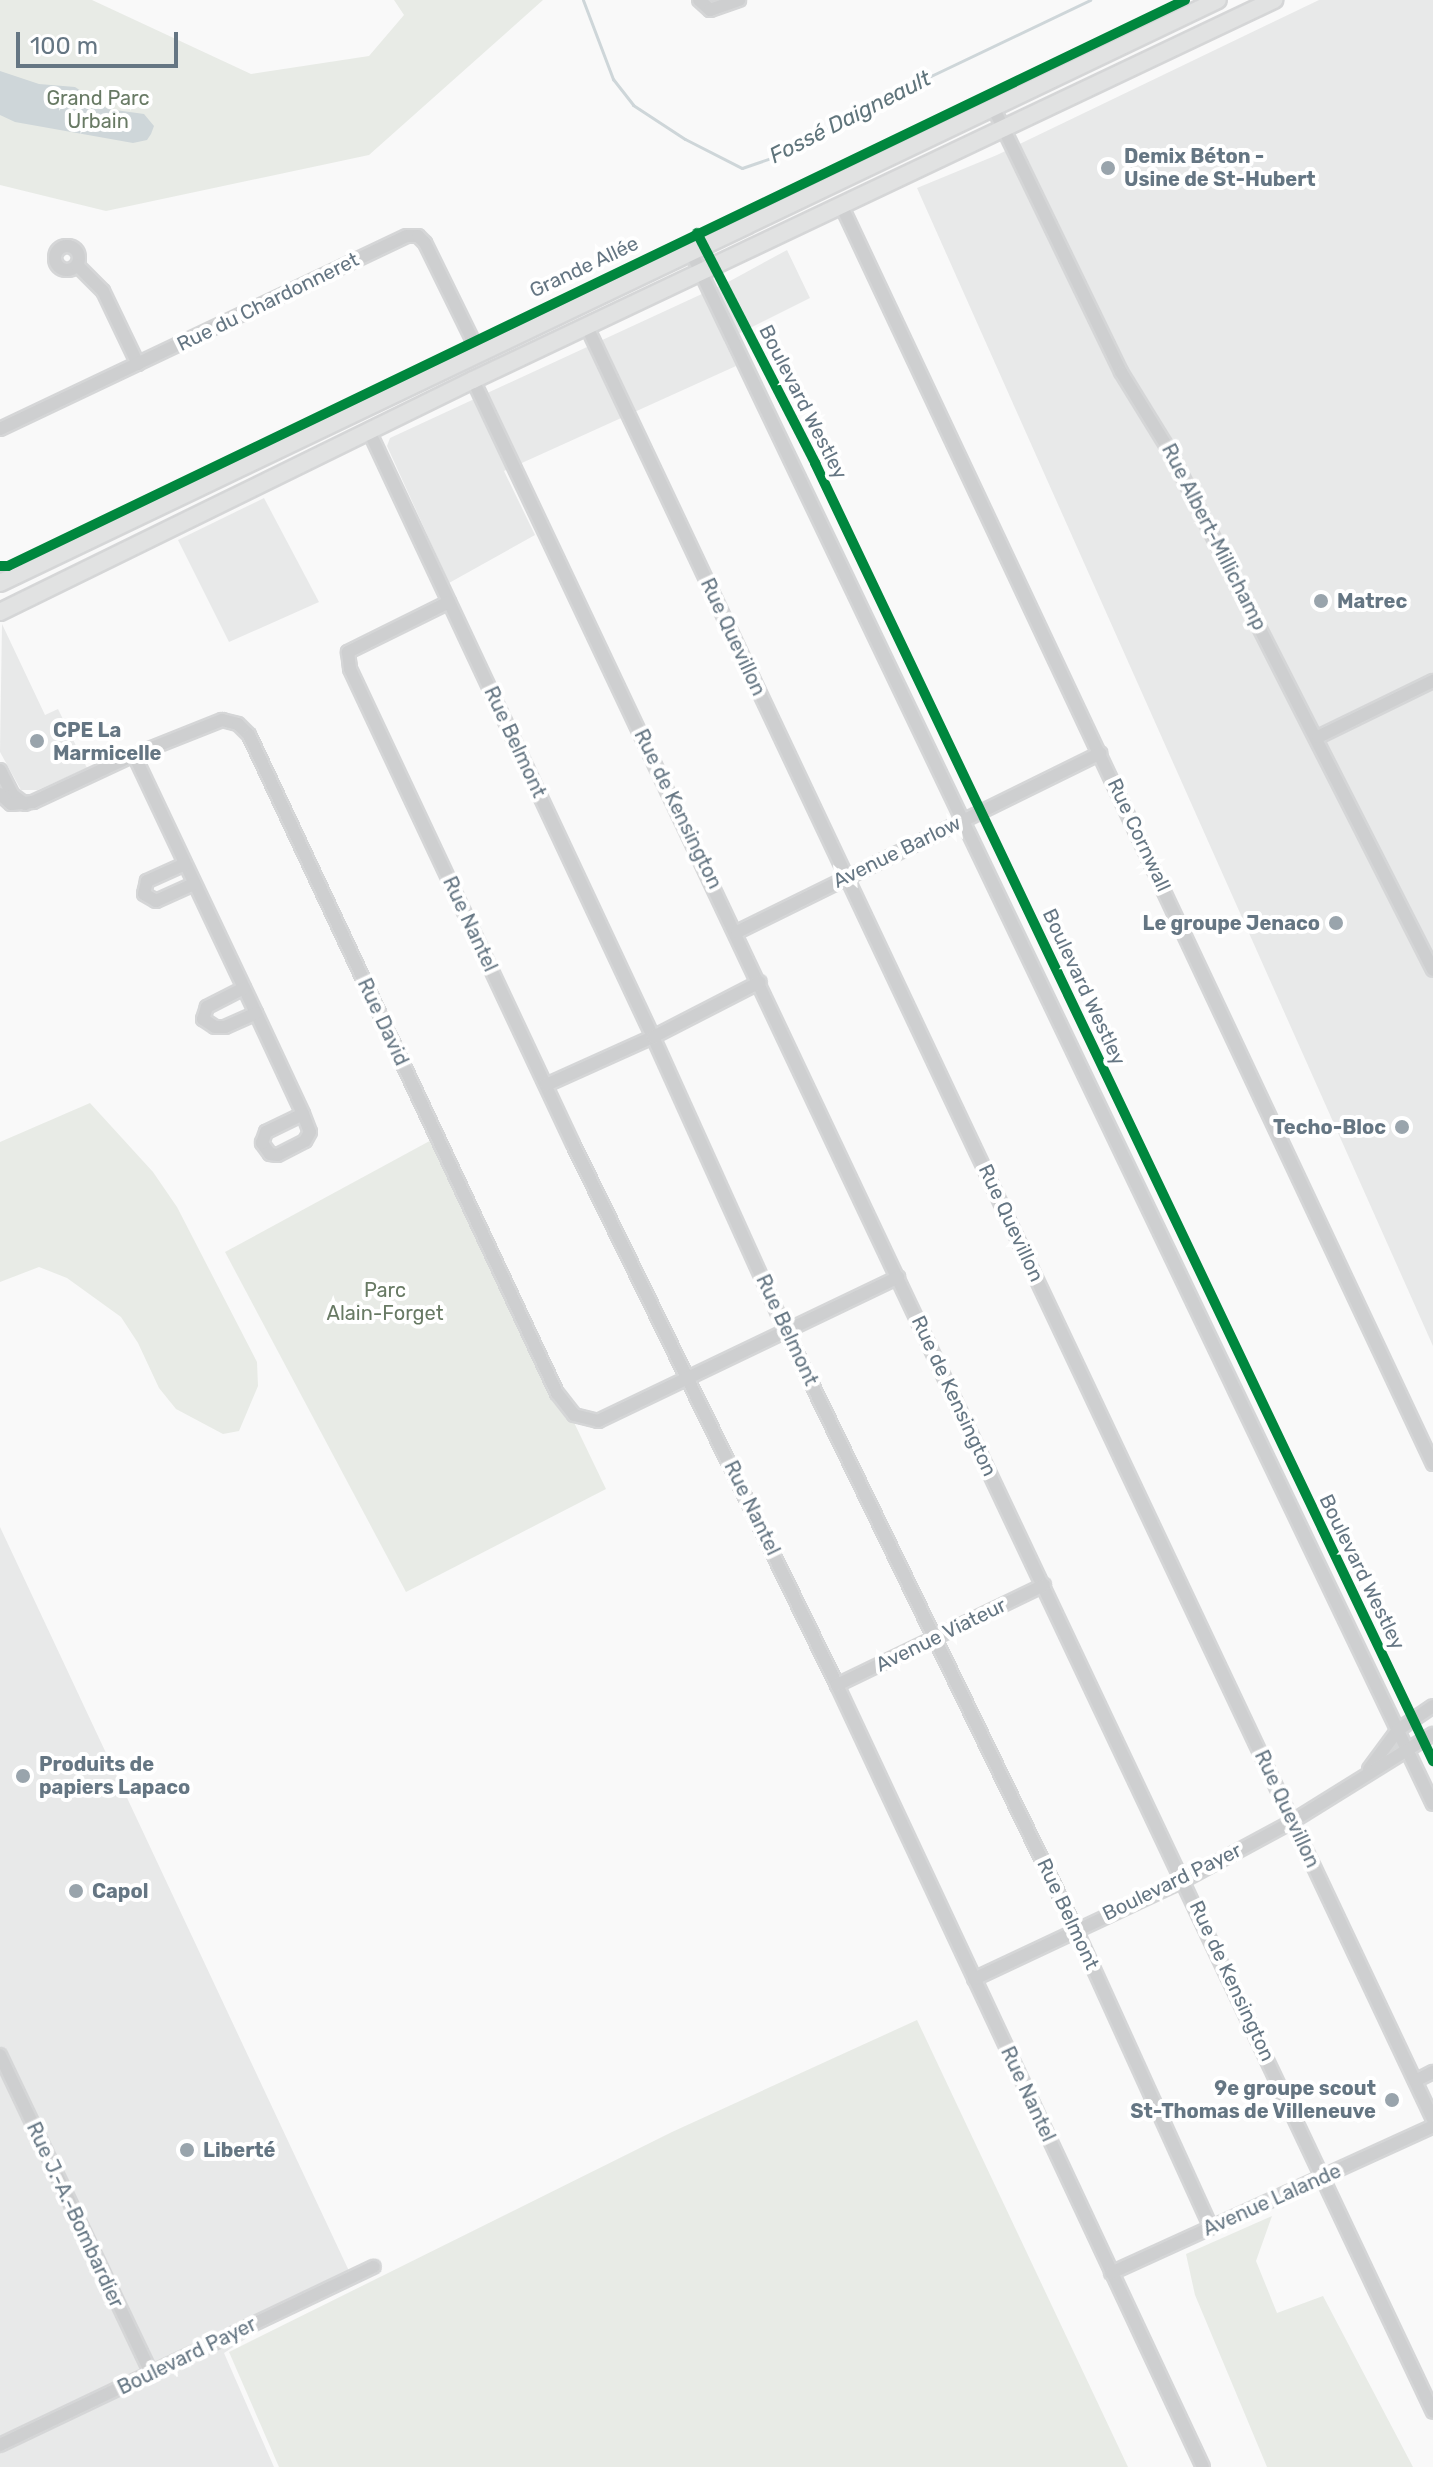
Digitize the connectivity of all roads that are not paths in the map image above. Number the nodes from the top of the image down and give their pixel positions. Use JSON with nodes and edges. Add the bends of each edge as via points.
{"nodes":[{"id":1,"x":699,"y":0,"type":"edge"},
{"id":2,"x":739,"y":0,"type":"edge"},
{"id":3,"x":1218,"y":0,"type":"edge"},
{"id":4,"x":1274,"y":0,"type":"edge"},
{"id":5,"x":993,"y":107,"type":"junction"},
{"id":6,"x":1004,"y":130,"type":"junction"},
{"id":7,"x":842,"y":207,"type":"junction"},
{"id":8,"x":691,"y":252,"type":"junction"},
{"id":9,"x":77,"y":265,"type":"dead end"},
{"id":10,"x":702,"y":274,"type":"junction"},
{"id":11,"x":587,"y":327,"type":"junction"},
{"id":12,"x":479,"y":353,"type":"junction"},
{"id":13,"x":138,"y":364,"type":"junction"},
{"id":14,"x":473,"y":380,"type":"junction"},
{"id":15,"x":0,"y":429,"type":"edge"},
{"id":16,"x":369,"y":431,"type":"junction"},
{"id":17,"x":0,"y":583,"type":"edge"},
{"id":18,"x":449,"y":602,"type":"junction"},
{"id":19,"x":0,"y":612,"type":"edge"},
{"id":20,"x":1433,"y":681,"type":"edge"},
{"id":21,"x":1318,"y":737,"type":"junction"},
{"id":22,"x":1100,"y":753,"type":"junction"},
{"id":23,"x":134,"y":755,"type":"junction"},
{"id":24,"x":0,"y":770,"type":"edge"},
{"id":25,"x":0,"y":794,"type":"edge"},
{"id":26,"x":25,"y":804,"type":"junction"},
{"id":27,"x":963,"y":820,"type":"junction"},
{"id":28,"x":185,"y":864,"type":"junction"},
{"id":29,"x":847,"y":876,"type":"junction"},
{"id":30,"x":194,"y":884,"type":"junction"},
{"id":31,"x":737,"y":932,"type":"junction"},
{"id":32,"x":1433,"y":970,"type":"edge"},
{"id":33,"x":760,"y":982,"type":"junction"},
{"id":34,"x":244,"y":988,"type":"junction"},
{"id":35,"x":256,"y":1013,"type":"junction"},
{"id":36,"x":653,"y":1037,"type":"junction"},
{"id":37,"x":546,"y":1085,"type":"junction"},
{"id":38,"x":303,"y":1114,"type":"dead end"},
{"id":39,"x":898,"y":1277,"type":"junction"},
{"id":40,"x":786,"y":1331,"type":"junction"},
{"id":41,"x":689,"y":1378,"type":"junction"},
{"id":42,"x":1433,"y":1464,"type":"edge"},
{"id":43,"x":1044,"y":1585,"type":"junction"},
{"id":44,"x":934,"y":1638,"type":"junction"},
{"id":45,"x":837,"y":1685,"type":"junction"},
{"id":46,"x":1433,"y":1706,"type":"edge"},
{"id":47,"x":1398,"y":1730,"type":"junction"},
{"id":48,"x":1433,"y":1734,"type":"edge"},
{"id":49,"x":1409,"y":1750,"type":"junction"},
{"id":50,"x":1365,"y":1775,"type":"junction"},
{"id":51,"x":1433,"y":1804,"type":"edge"},
{"id":52,"x":1293,"y":1821,"type":"junction"},
{"id":53,"x":1184,"y":1880,"type":"junction"},
{"id":54,"x":1076,"y":1930,"type":"junction"},
{"id":55,"x":974,"y":1979,"type":"junction"},
{"id":56,"x":0,"y":2055,"type":"edge"},
{"id":57,"x":1433,"y":2072,"type":"edge"},
{"id":58,"x":1417,"y":2080,"type":"junction"},
{"id":59,"x":1433,"y":2119,"type":"edge"},
{"id":60,"x":1433,"y":2126,"type":"edge"},
{"id":61,"x":1324,"y":2176,"type":"junction"},
{"id":62,"x":1211,"y":2227,"type":"junction"},
{"id":63,"x":374,"y":2267,"type":"dead end"},
{"id":64,"x":1111,"y":2273,"type":"junction"},
{"id":65,"x":151,"y":2373,"type":"junction"},
{"id":66,"x":1433,"y":2412,"type":"edge"},
{"id":67,"x":0,"y":2445,"type":"edge"},
{"id":68,"x":1203,"y":2467,"type":"edge"}],
"edges":[{"from":1,"to":2,"type":"street","via":[[710,10]]},
{"from":3,"to":5,"type":"main road","name":"Grande Allée"},
{"from":4,"to":6,"type":"main road"},
{"from":5,"to":6,"type":"street","name":"Rue Albert-Millichamp"},
{"from":5,"to":8,"type":"main road","name":"Grande Allée"},
{"from":6,"to":7,"type":"main road"},
{"from":6,"to":21,"type":"street","name":"Rue Albert-Millichamp","via":[[1121,372],[1164,440]]},
{"from":7,"to":10,"type":"main road"},
{"from":7,"to":22,"type":"street","name":"Rue Cornwall"},
{"from":8,"to":10,"type":"street","name":"Boulevard Westley"},
{"from":8,"to":12,"type":"main road","name":"Grande Allée"},
{"from":9,"to":13,"type":"street","via":[[103,291]]},
{"from":10,"to":11,"type":"main road"},
{"from":10,"to":27,"type":"street","name":"Boulevard Westley"},
{"from":11,"to":14,"type":"main road"},
{"from":11,"to":29,"type":"street","name":"Rue Quevillon"},
{"from":12,"to":13,"type":"street","name":"Rue du Chardonneret","via":[[425,243],[412,235]]},
{"from":12,"to":17,"type":"main road","name":"Grande Allée"},
{"from":13,"to":15,"type":"street","name":"Rue du Chardonneret"},
{"from":14,"to":16,"type":"main road"},
{"from":14,"to":31,"type":"street","name":"Rue de Kensington"},
{"from":16,"to":18,"type":"street","name":"Rue Belmont"},
{"from":16,"to":19,"type":"main road"},
{"from":18,"to":36,"type":"street","name":"Rue Belmont"},
{"from":18,"to":37,"type":"street","name":"Rue Nantel","via":[[348,652],[350,669]]},
{"from":20,"to":21,"type":"street"},
{"from":21,"to":32,"type":"street","name":"Rue Albert-Millichamp"},
{"from":22,"to":27,"type":"street","name":"Avenue Barlow"},
{"from":22,"to":42,"type":"street","name":"Rue Cornwall"},
{"from":23,"to":26,"type":"street","name":"Rue David"},
{"from":23,"to":28,"type":"street"},
{"from":23,"to":41,"type":"street","name":"Rue David","via":[[222,720],[238,724],[249,735],[557,1393],[574,1415],[598,1421]]},
{"from":24,"to":26,"type":"street","via":[[13,795]]},
{"from":25,"to":26,"type":"street","via":[[9,804]]},
{"from":27,"to":29,"type":"street","name":"Avenue Barlow"},
{"from":27,"to":47,"type":"street","name":"Boulevard Westley"},
{"from":28,"to":30,"type":"street"},
{"from":28,"to":30,"type":"street","via":[[147,881],[144,894],[156,901]]},
{"from":29,"to":31,"type":"street","name":"Avenue Barlow"},
{"from":29,"to":52,"type":"street","name":"Rue Quevillon"},
{"from":30,"to":34,"type":"street"},
{"from":31,"to":33,"type":"street","name":"Rue de Kensington"},
{"from":33,"to":36,"type":"street"},
{"from":33,"to":39,"type":"street","name":"Rue de Kensington"},
{"from":34,"to":35,"type":"street"},
{"from":34,"to":35,"type":"street","via":[[207,1007],[203,1019],[225,1027]]},
{"from":35,"to":38,"type":"street"},
{"from":36,"to":37,"type":"street"},
{"from":36,"to":40,"type":"street","name":"Rue Belmont"},
{"from":37,"to":41,"type":"street","name":"Rue Nantel"},
{"from":39,"to":40,"type":"street"},
{"from":39,"to":43,"type":"street","name":"Rue de Kensington"},
{"from":40,"to":41,"type":"street"},
{"from":40,"to":44,"type":"street","name":"Rue Belmont"},
{"from":41,"to":45,"type":"street","name":"Rue Nantel"},
{"from":43,"to":44,"type":"street","name":"Avenue Viateur"},
{"from":43,"to":53,"type":"street","name":"Rue de Kensington"},
{"from":44,"to":45,"type":"street","name":"Avenue Viateur"},
{"from":44,"to":54,"type":"street","name":"Rue Belmont"},
{"from":45,"to":55,"type":"street","name":"Rue Nantel"},
{"from":46,"to":47,"type":"street","name":"Boulevard Payer"},
{"from":47,"to":49,"type":"street","name":"Boulevard Westley"},
{"from":47,"to":50,"type":"street","name":"Boulevard Payer"},
{"from":48,"to":49,"type":"street","name":"Boulevard Payer"},
{"from":49,"to":50,"type":"street","name":"Boulevard Payer"},
{"from":49,"to":51,"type":"street","name":"Boulevard Westley"},
{"from":50,"to":52,"type":"street","name":"Boulevard Payer"},
{"from":52,"to":53,"type":"street","name":"Boulevard Payer"},
{"from":52,"to":58,"type":"street","name":"Rue Quevillon"},
{"from":53,"to":54,"type":"street","name":"Boulevard Payer"},
{"from":53,"to":61,"type":"street","name":"Rue de Kensington"},
{"from":54,"to":55,"type":"street","name":"Boulevard Payer"},
{"from":54,"to":62,"type":"street","name":"Rue Belmont"},
{"from":55,"to":64,"type":"street","name":"Rue Nantel"},
{"from":56,"to":65,"type":"street","name":"Rue J.-A.-Bombardier"},
{"from":57,"to":58,"type":"street"},
{"from":58,"to":59,"type":"street","name":"Rue Quevillon"},
{"from":60,"to":61,"type":"street","name":"Avenue Lalande"},
{"from":61,"to":62,"type":"street","name":"Avenue Lalande"},
{"from":61,"to":66,"type":"street","name":"Rue de Kensington"},
{"from":62,"to":64,"type":"street","name":"Avenue Lalande"},
{"from":63,"to":65,"type":"street","name":"Boulevard Payer"},
{"from":64,"to":68,"type":"street","name":"Rue Nantel"},
{"from":65,"to":67,"type":"street","name":"Boulevard Payer"}]}
